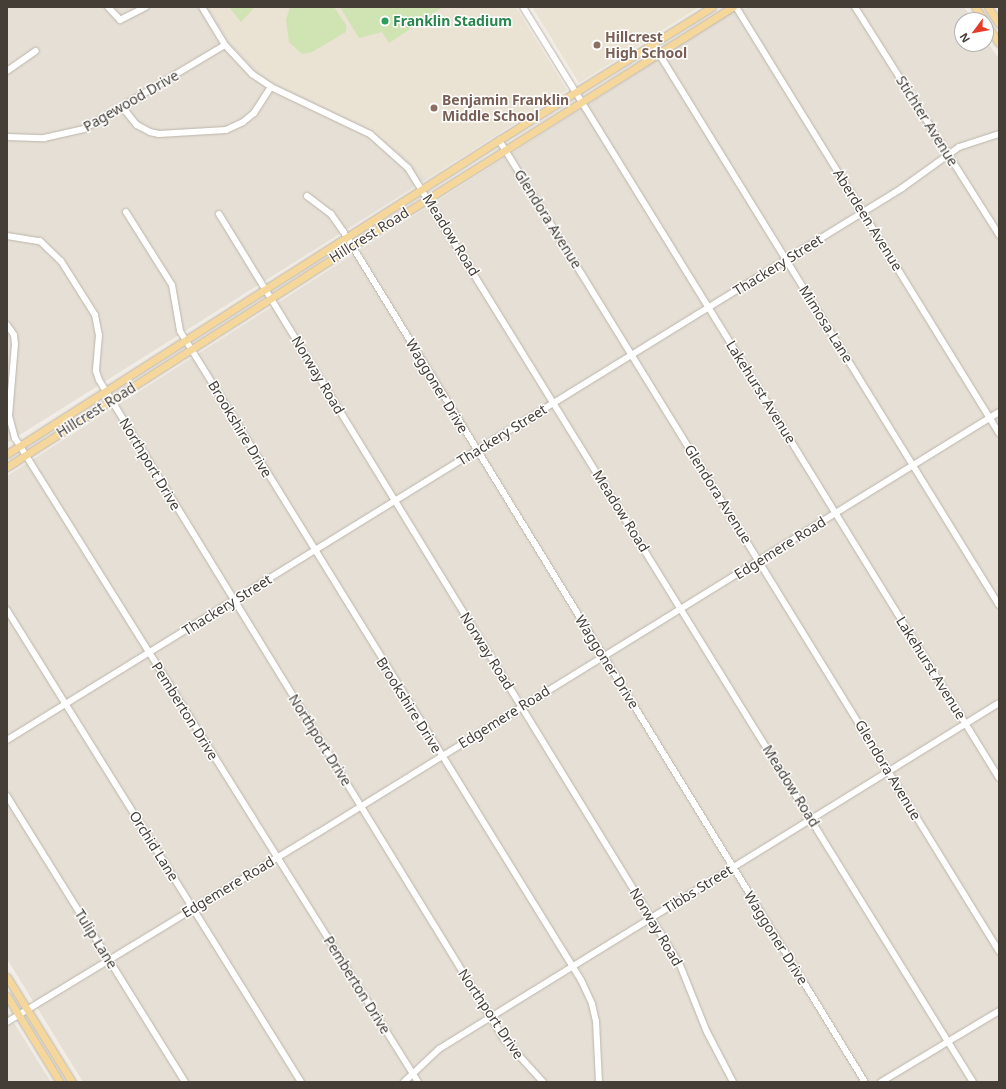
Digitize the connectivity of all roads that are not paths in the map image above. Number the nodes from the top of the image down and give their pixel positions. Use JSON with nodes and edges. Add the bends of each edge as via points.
{"nodes":[{"id":1,"x":108,"y":7,"type":"edge"},
{"id":2,"x":146,"y":7,"type":"edge"},
{"id":3,"x":202,"y":7,"type":"edge"},
{"id":4,"x":522,"y":7,"type":"edge"},
{"id":5,"x":712,"y":7,"type":"edge"},
{"id":6,"x":733,"y":7,"type":"edge"},
{"id":7,"x":736,"y":7,"type":"edge"},
{"id":8,"x":855,"y":7,"type":"edge"},
{"id":9,"x":988,"y":7,"type":"edge"},
{"id":10,"x":999,"y":24,"type":"edge"},
{"id":11,"x":653,"y":44,"type":"junction"},
{"id":12,"x":225,"y":45,"type":"junction"},
{"id":13,"x":36,"y":50,"type":"dead end"},
{"id":14,"x":659,"y":54,"type":"junction"},
{"id":15,"x":7,"y":71,"type":"edge"},
{"id":16,"x":271,"y":87,"type":"junction"},
{"id":17,"x":576,"y":92,"type":"junction"},
{"id":18,"x":581,"y":101,"type":"junction"},
{"id":19,"x":123,"y":108,"type":"junction"},
{"id":20,"x":999,"y":134,"type":"edge"},
{"id":21,"x":7,"y":137,"type":"edge"},
{"id":22,"x":499,"y":140,"type":"junction"},
{"id":23,"x":505,"y":150,"type":"junction"},
{"id":24,"x":948,"y":154,"type":"junction"},
{"id":25,"x":422,"y":189,"type":"junction"},
{"id":26,"x":307,"y":196,"type":"dead end"},
{"id":27,"x":428,"y":198,"type":"junction"},
{"id":28,"x":126,"y":212,"type":"dead end"},
{"id":29,"x":863,"y":212,"type":"junction"},
{"id":30,"x":219,"y":214,"type":"dead end"},
{"id":31,"x":999,"y":235,"type":"edge"},
{"id":32,"x":7,"y":236,"type":"edge"},
{"id":33,"x":350,"y":241,"type":"junction"},
{"id":34,"x":786,"y":260,"type":"junction"},
{"id":35,"x":265,"y":289,"type":"junction"},
{"id":36,"x":271,"y":298,"type":"junction"},
{"id":37,"x":709,"y":307,"type":"junction"},
{"id":38,"x":7,"y":325,"type":"edge"},
{"id":39,"x":185,"y":340,"type":"junction"},
{"id":40,"x":191,"y":350,"type":"junction"},
{"id":41,"x":632,"y":355,"type":"junction"},
{"id":42,"x":106,"y":391,"type":"junction"},
{"id":43,"x":112,"y":400,"type":"junction"},
{"id":44,"x":554,"y":402,"type":"junction"},
{"id":45,"x":999,"y":412,"type":"edge"},
{"id":46,"x":8,"y":416,"type":"edge"},
{"id":47,"x":989,"y":418,"type":"junction"},
{"id":48,"x":999,"y":434,"type":"edge"},
{"id":49,"x":20,"y":446,"type":"junction"},
{"id":50,"x":477,"y":450,"type":"junction"},
{"id":51,"x":7,"y":454,"type":"edge"},
{"id":52,"x":26,"y":455,"type":"junction"},
{"id":53,"x":913,"y":465,"type":"junction"},
{"id":54,"x":7,"y":467,"type":"edge"},
{"id":55,"x":395,"y":501,"type":"junction"},
{"id":56,"x":835,"y":513,"type":"junction"},
{"id":57,"x":314,"y":551,"type":"junction"},
{"id":58,"x":759,"y":561,"type":"junction"},
{"id":59,"x":234,"y":600,"type":"junction"},
{"id":60,"x":999,"y":605,"type":"edge"},
{"id":61,"x":682,"y":608,"type":"junction"},
{"id":62,"x":7,"y":610,"type":"edge"},
{"id":63,"x":149,"y":653,"type":"junction"},
{"id":64,"x":603,"y":656,"type":"junction"},
{"id":65,"x":999,"y":703,"type":"edge"},
{"id":66,"x":66,"y":705,"type":"junction"},
{"id":67,"x":521,"y":707,"type":"junction"},
{"id":68,"x":966,"y":724,"type":"junction"},
{"id":69,"x":7,"y":740,"type":"edge"},
{"id":70,"x":441,"y":756,"type":"junction"},
{"id":71,"x":889,"y":771,"type":"junction"},
{"id":72,"x":999,"y":778,"type":"edge"},
{"id":73,"x":7,"y":796,"type":"edge"},
{"id":74,"x":360,"y":806,"type":"junction"},
{"id":75,"x":811,"y":819,"type":"junction"},
{"id":76,"x":277,"y":857,"type":"junction"},
{"id":77,"x":733,"y":868,"type":"junction"},
{"id":78,"x":193,"y":908,"type":"junction"},
{"id":79,"x":651,"y":918,"type":"junction"},
{"id":80,"x":999,"y":952,"type":"edge"},
{"id":81,"x":109,"y":959,"type":"junction"},
{"id":82,"x":572,"y":967,"type":"junction"},
{"id":83,"x":7,"y":977,"type":"edge"},
{"id":84,"x":7,"y":996,"type":"edge"},
{"id":85,"x":27,"y":1009,"type":"junction"},
{"id":86,"x":999,"y":1011,"type":"edge"},
{"id":87,"x":18,"y":1015,"type":"junction"},
{"id":88,"x":490,"y":1017,"type":"junction"},
{"id":89,"x":7,"y":1022,"type":"edge"},
{"id":90,"x":948,"y":1042,"type":"junction"},
{"id":91,"x":412,"y":1072,"type":"junction"},
{"id":92,"x":60,"y":1082,"type":"edge"},
{"id":93,"x":72,"y":1082,"type":"edge"},
{"id":94,"x":185,"y":1082,"type":"edge"},
{"id":95,"x":301,"y":1082,"type":"edge"},
{"id":96,"x":404,"y":1082,"type":"edge"},
{"id":97,"x":418,"y":1082,"type":"edge"},
{"id":98,"x":542,"y":1082,"type":"edge"},
{"id":99,"x":599,"y":1082,"type":"edge"},
{"id":100,"x":733,"y":1082,"type":"edge"},
{"id":101,"x":865,"y":1082,"type":"edge"},
{"id":102,"x":881,"y":1082,"type":"edge"},
{"id":103,"x":973,"y":1082,"type":"edge"}],
"edges":[{"from":1,"to":2,"type":"street","via":[[114,17],[125,20]]},
{"from":3,"to":12,"type":"street","name":"Meadow Road"},
{"from":4,"to":17,"type":"street","name":"Lakehurst Avenue"},
{"from":5,"to":11,"type":"main road","name":"Hillcrest Road"},
{"from":6,"to":14,"type":"main road","name":"Hillcrest Road"},
{"from":7,"to":29,"type":"street","name":"Aberdeen Avenue"},
{"from":8,"to":24,"type":"street","name":"Stichter Avenue"},
{"from":9,"to":10,"type":"main road"},
{"from":11,"to":14,"type":"street","name":"Mimosa Lane"},
{"from":11,"to":17,"type":"main road","name":"Hillcrest Road"},
{"from":12,"to":16,"type":"street","name":"Meadow Road","via":[[249,71]]},
{"from":12,"to":19,"type":"street","name":"Pagewood Drive"},
{"from":13,"to":15,"type":"street"},
{"from":14,"to":18,"type":"main road","name":"Hillcrest Road"},
{"from":14,"to":34,"type":"street","name":"Mimosa Lane"},
{"from":16,"to":19,"type":"street","via":[[254,113],[226,130],[159,134],[137,126]]},
{"from":16,"to":25,"type":"street","name":"Meadow Road","via":[[370,134],[400,159]]},
{"from":17,"to":18,"type":"street","name":"Lakehurst Avenue"},
{"from":17,"to":22,"type":"main road","name":"Hillcrest Road"},
{"from":18,"to":23,"type":"main road","name":"Hillcrest Road"},
{"from":18,"to":37,"type":"street","name":"Lakehurst Avenue"},
{"from":19,"to":21,"type":"street","name":"Pagewood Drive","via":[[76,131],[44,138]]},
{"from":20,"to":24,"type":"street","name":"Thackery Street","via":[[972,141]]},
{"from":22,"to":23,"type":"street","name":"Glendora Avenue"},
{"from":22,"to":25,"type":"main road","name":"Hillcrest Road"},
{"from":23,"to":27,"type":"main road","name":"Hillcrest Road"},
{"from":23,"to":41,"type":"street","name":"Glendora Avenue"},
{"from":24,"to":29,"type":"street","name":"Thackery Street","via":[[915,179]]},
{"from":24,"to":31,"type":"street","name":"Stichter Avenue"},
{"from":25,"to":27,"type":"street","name":"Meadow Road"},
{"from":25,"to":33,"type":"main road","name":"Hillcrest Road"},
{"from":26,"to":33,"type":"street","name":"Waggoner Drive","via":[[331,214]]},
{"from":27,"to":33,"type":"main road","name":"Hillcrest Road"},
{"from":27,"to":44,"type":"street","name":"Meadow Road"},
{"from":28,"to":39,"type":"street","name":"Brookshire Drive","via":[[172,285],[176,320]]},
{"from":29,"to":34,"type":"street","name":"Thackery Street"},
{"from":29,"to":47,"type":"street","name":"Aberdeen Avenue"},
{"from":30,"to":35,"type":"street","name":"Norway Road"},
{"from":32,"to":42,"type":"street","via":[[40,241],[62,261],[95,315],[99,335],[96,371]]},
{"from":33,"to":35,"type":"main road","name":"Hillcrest Road"},
{"from":33,"to":36,"type":"main road","name":"Hillcrest Road"},
{"from":33,"to":50,"type":"street","name":"Waggoner Drive"},
{"from":34,"to":37,"type":"street","name":"Thackery Street"},
{"from":34,"to":53,"type":"street","name":"Mimosa Lane"},
{"from":35,"to":36,"type":"street","name":"Norway Road"},
{"from":35,"to":39,"type":"main road","name":"Hillcrest Road"},
{"from":36,"to":40,"type":"main road","name":"Hillcrest Road"},
{"from":36,"to":55,"type":"street","name":"Norway Road"},
{"from":37,"to":41,"type":"street","name":"Thackery Street"},
{"from":37,"to":56,"type":"street","name":"Lakehurst Avenue"},
{"from":38,"to":46,"type":"street","name":"Pemberton Drive","via":[[14,335],[15,344]]},
{"from":39,"to":40,"type":"street","name":"Brookshire Drive"},
{"from":39,"to":42,"type":"main road","name":"Hillcrest Road"},
{"from":40,"to":43,"type":"main road","name":"Hillcrest Road"},
{"from":40,"to":57,"type":"street","name":"Brookshire Drive"},
{"from":41,"to":44,"type":"street","name":"Thackery Street"},
{"from":41,"to":58,"type":"street","name":"Glendora Avenue"},
{"from":42,"to":43,"type":"street","name":"Northport Drive"},
{"from":42,"to":49,"type":"main road","name":"Hillcrest Road"},
{"from":43,"to":52,"type":"main road","name":"Hillcrest Road"},
{"from":43,"to":59,"type":"street","name":"Northport Drive"},
{"from":44,"to":50,"type":"street","name":"Thackery Street"},
{"from":44,"to":61,"type":"street","name":"Meadow Road"},
{"from":45,"to":47,"type":"street","name":"Edgemere Road"},
{"from":46,"to":49,"type":"street","name":"Pemberton Drive"},
{"from":47,"to":48,"type":"street","name":"Aberdeen Avenue"},
{"from":47,"to":53,"type":"street","name":"Edgemere Road"},
{"from":49,"to":51,"type":"main road","name":"Hillcrest Road"},
{"from":49,"to":52,"type":"street","name":"Pemberton Drive"},
{"from":50,"to":55,"type":"street","name":"Thackery Street"},
{"from":50,"to":64,"type":"street","name":"Waggoner Drive"},
{"from":52,"to":54,"type":"main road","name":"Hillcrest Road"},
{"from":52,"to":63,"type":"street","name":"Pemberton Drive"},
{"from":53,"to":56,"type":"street","name":"Edgemere Road"},
{"from":53,"to":60,"type":"street","name":"Mimosa Lane"},
{"from":55,"to":57,"type":"street","name":"Thackery Street"},
{"from":55,"to":67,"type":"street","name":"Norway Road"},
{"from":56,"to":58,"type":"street","name":"Edgemere Road"},
{"from":56,"to":68,"type":"street","name":"Lakehurst Avenue"},
{"from":57,"to":59,"type":"street","name":"Thackery Street"},
{"from":57,"to":70,"type":"street","name":"Brookshire Drive"},
{"from":58,"to":61,"type":"street","name":"Edgemere Road"},
{"from":58,"to":71,"type":"street","name":"Glendora Avenue"},
{"from":59,"to":63,"type":"street","name":"Thackery Street"},
{"from":59,"to":74,"type":"street","name":"Northport Drive"},
{"from":61,"to":64,"type":"street","name":"Edgemere Road"},
{"from":61,"to":75,"type":"street","name":"Meadow Road"},
{"from":62,"to":66,"type":"street","name":"Orchid Lane"},
{"from":63,"to":66,"type":"street","name":"Thackery Street"},
{"from":63,"to":76,"type":"street","name":"Pemberton Drive"},
{"from":64,"to":67,"type":"street","name":"Edgemere Road"},
{"from":64,"to":77,"type":"street","name":"Waggoner Drive"},
{"from":65,"to":68,"type":"street","name":"Tibbs Street"},
{"from":66,"to":69,"type":"street","name":"Thackery Street"},
{"from":66,"to":78,"type":"street","name":"Orchid Lane"},
{"from":67,"to":70,"type":"street","name":"Edgemere Road"},
{"from":67,"to":79,"type":"street","name":"Norway Road"},
{"from":68,"to":71,"type":"street","name":"Tibbs Street"},
{"from":68,"to":72,"type":"street","name":"Lakehurst Avenue"},
{"from":70,"to":74,"type":"street","name":"Edgemere Road"},
{"from":70,"to":82,"type":"street","name":"Brookshire Drive"},
{"from":71,"to":75,"type":"street","name":"Tibbs Street"},
{"from":71,"to":80,"type":"street","name":"Glendora Avenue"},
{"from":73,"to":81,"type":"street","name":"Tulip Lane"},
{"from":74,"to":76,"type":"street","name":"Edgemere Road"},
{"from":74,"to":88,"type":"street","name":"Northport Drive"},
{"from":75,"to":77,"type":"street","name":"Tibbs Street"},
{"from":75,"to":90,"type":"street","name":"Meadow Road"},
{"from":76,"to":78,"type":"street","name":"Edgemere Road"},
{"from":76,"to":91,"type":"street","name":"Pemberton Drive"},
{"from":77,"to":79,"type":"street","name":"Tibbs Street"},
{"from":77,"to":101,"type":"street","name":"Waggoner Drive"},
{"from":78,"to":81,"type":"street","name":"Edgemere Road"},
{"from":78,"to":95,"type":"street","name":"Orchid Lane"},
{"from":79,"to":82,"type":"street","name":"Tibbs Street"},
{"from":79,"to":100,"type":"street","name":"Norway Road","via":[[680,965],[707,1032]]},
{"from":81,"to":85,"type":"street","name":"Edgemere Road"},
{"from":81,"to":94,"type":"street","name":"Tulip Lane"},
{"from":82,"to":88,"type":"street","name":"Tibbs Street"},
{"from":82,"to":99,"type":"street","name":"Brookshire Drive","via":[[586,990],[596,1021]]},
{"from":83,"to":85,"type":"main road"},
{"from":84,"to":87,"type":"main road"},
{"from":85,"to":87,"type":"street","name":"Edgemere Road"},
{"from":85,"to":93,"type":"main road"},
{"from":86,"to":90,"type":"street"},
{"from":87,"to":89,"type":"street","name":"Edgemere Road"},
{"from":87,"to":92,"type":"main road"},
{"from":88,"to":91,"type":"street","name":"Tibbs Street","via":[[439,1049]]},
{"from":88,"to":98,"type":"street","name":"Northport Drive","via":[[519,1058]]},
{"from":90,"to":102,"type":"street"},
{"from":90,"to":103,"type":"street","name":"Meadow Road"},
{"from":91,"to":96,"type":"street","name":"Tibbs Street"},
{"from":91,"to":97,"type":"street","name":"Pemberton Drive"}]}
